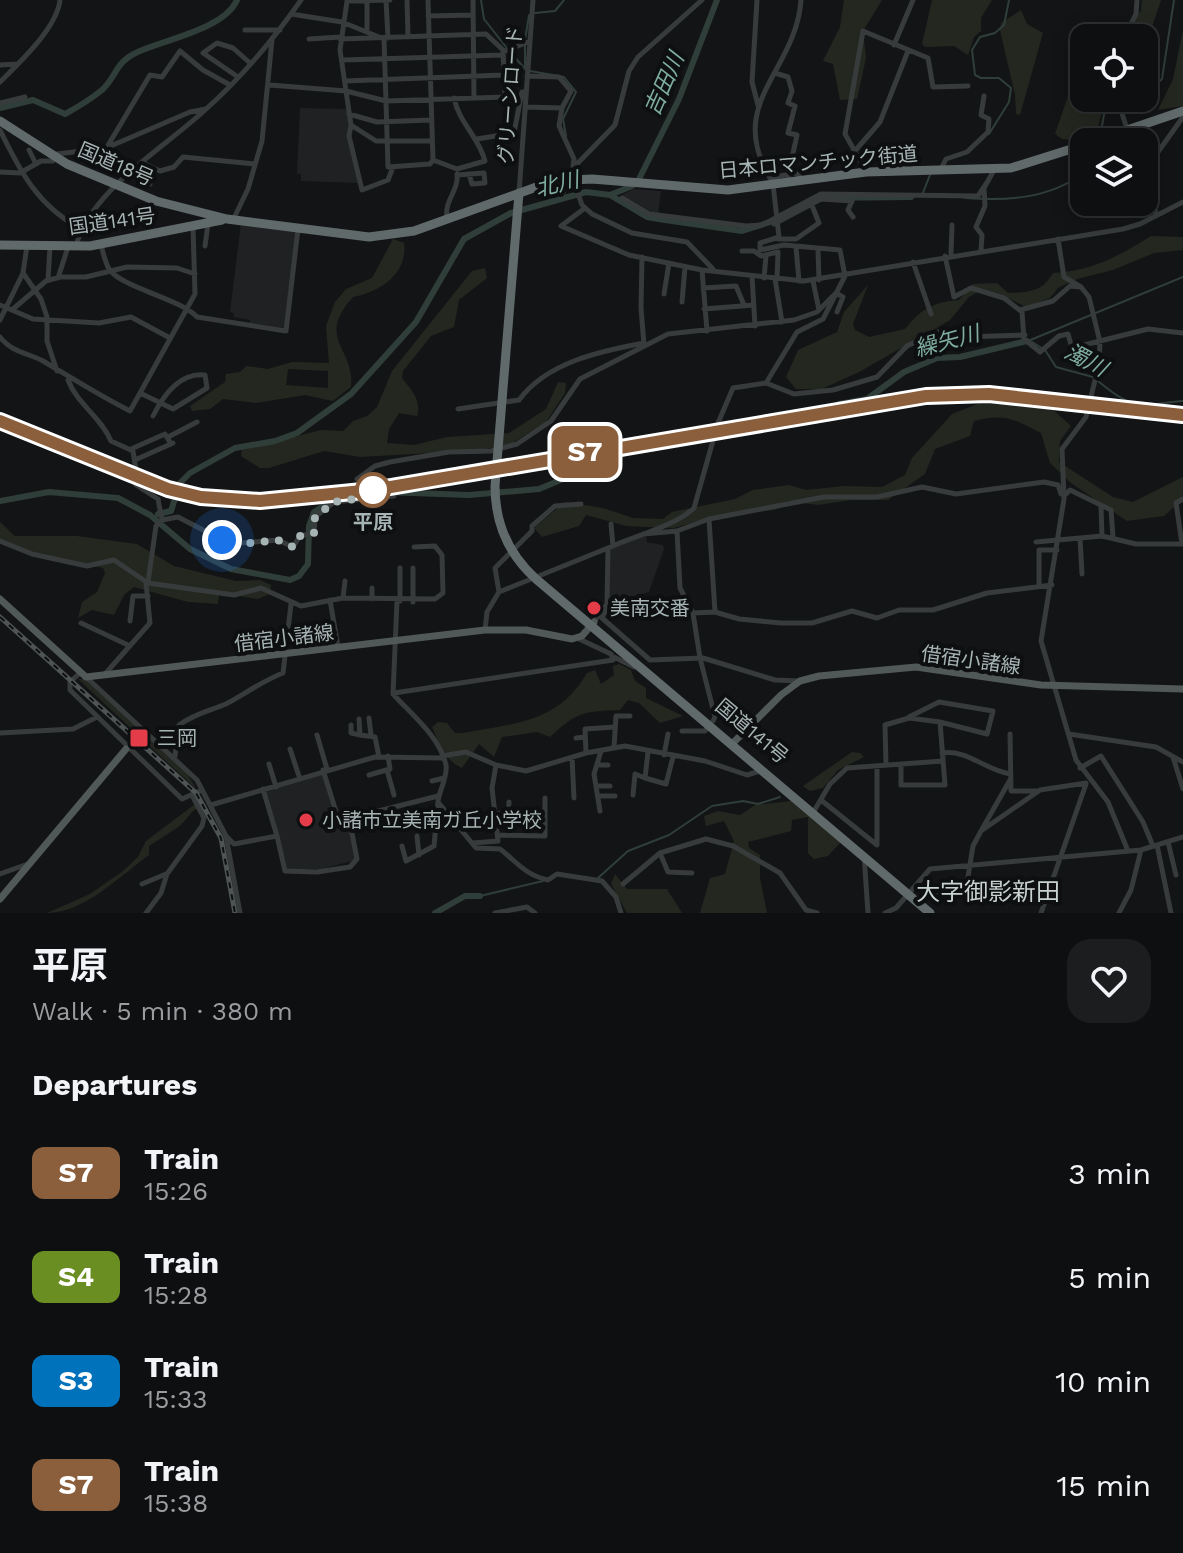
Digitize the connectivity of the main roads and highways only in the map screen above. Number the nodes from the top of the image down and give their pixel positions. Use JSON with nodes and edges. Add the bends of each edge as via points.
{"nodes":[{"id":1,"x":1183,"y":114,"type":"edge"},
{"id":2,"x":0,"y":124,"type":"edge"},
{"id":3,"x":1134,"y":128,"type":"edge"},
{"id":4,"x":1070,"y":149,"type":"edge"},
{"id":5,"x":519,"y":193,"type":"junction"},
{"id":6,"x":197,"y":212,"type":"junction"},
{"id":7,"x":230,"y":220,"type":"junction"},
{"id":8,"x":200,"y":225,"type":"junction"},
{"id":9,"x":0,"y":245,"type":"edge"},
{"id":10,"x":0,"y":599,"type":"edge"},
{"id":11,"x":593,"y":624,"type":"junction"},
{"id":12,"x":1183,"y":689,"type":"edge"},
{"id":13,"x":711,"y":723,"type":"junction"},
{"id":14,"x":734,"y":742,"type":"junction"},
{"id":15,"x":126,"y":749,"type":"road end"},
{"id":16,"x":817,"y":806,"type":"junction"},
{"id":17,"x":912,"y":892,"type":"junction"},
{"id":18,"x":0,"y":899,"type":"edge"},
{"id":19,"x":930,"y":913,"type":"edge"},
{"id":20,"x":937,"y":913,"type":"edge"}],
"edges":[{"from":1,"to":3,"type":"highway"},
{"from":2,"to":6,"type":"highway","name":"国道18号","via":[[111,184]]},
{"from":4,"to":5,"type":"highway","name":"日本ロマンチック街道","via":[[994,170],[866,172],[717,190],[575,184]]},
{"from":5,"to":7,"type":"highway","name":"日本ロマンチック街道","via":[[386,237]]},
{"from":5,"to":11,"type":"highway","name":"国道141号","via":[[500,402],[497,513],[516,557]]},
{"from":6,"to":7,"type":"highway","name":"国道18号"},
{"from":6,"to":8,"type":"highway"},
{"from":7,"to":8,"type":"highway","name":"国道141号"},
{"from":8,"to":9,"type":"highway","name":"国道141号","via":[[101,245]]},
{"from":10,"to":11,"type":"main road","name":"借宿小諸線","via":[[84,674],[485,630],[576,638]]},
{"from":11,"to":13,"type":"highway","name":"国道141号"},
{"from":11,"to":13,"type":"highway","name":"国道141号"},
{"from":12,"to":14,"type":"main road","name":"借宿小諸線","via":[[1056,686],[916,667],[819,676],[800,681]]},
{"from":13,"to":14,"type":"highway","name":"国道141号"},
{"from":14,"to":16,"type":"highway","name":"国道141号"},
{"from":14,"to":16,"type":"highway","name":"国道141号","via":[[763,770]]},
{"from":15,"to":18,"type":"main road"},
{"from":16,"to":17,"type":"highway","name":"国道141号"},
{"from":16,"to":17,"type":"highway","name":"国道141号","via":[[864,854]]},
{"from":17,"to":19,"type":"highway","name":"国道141号"},
{"from":17,"to":20,"type":"highway","name":"国道141号"}]}
